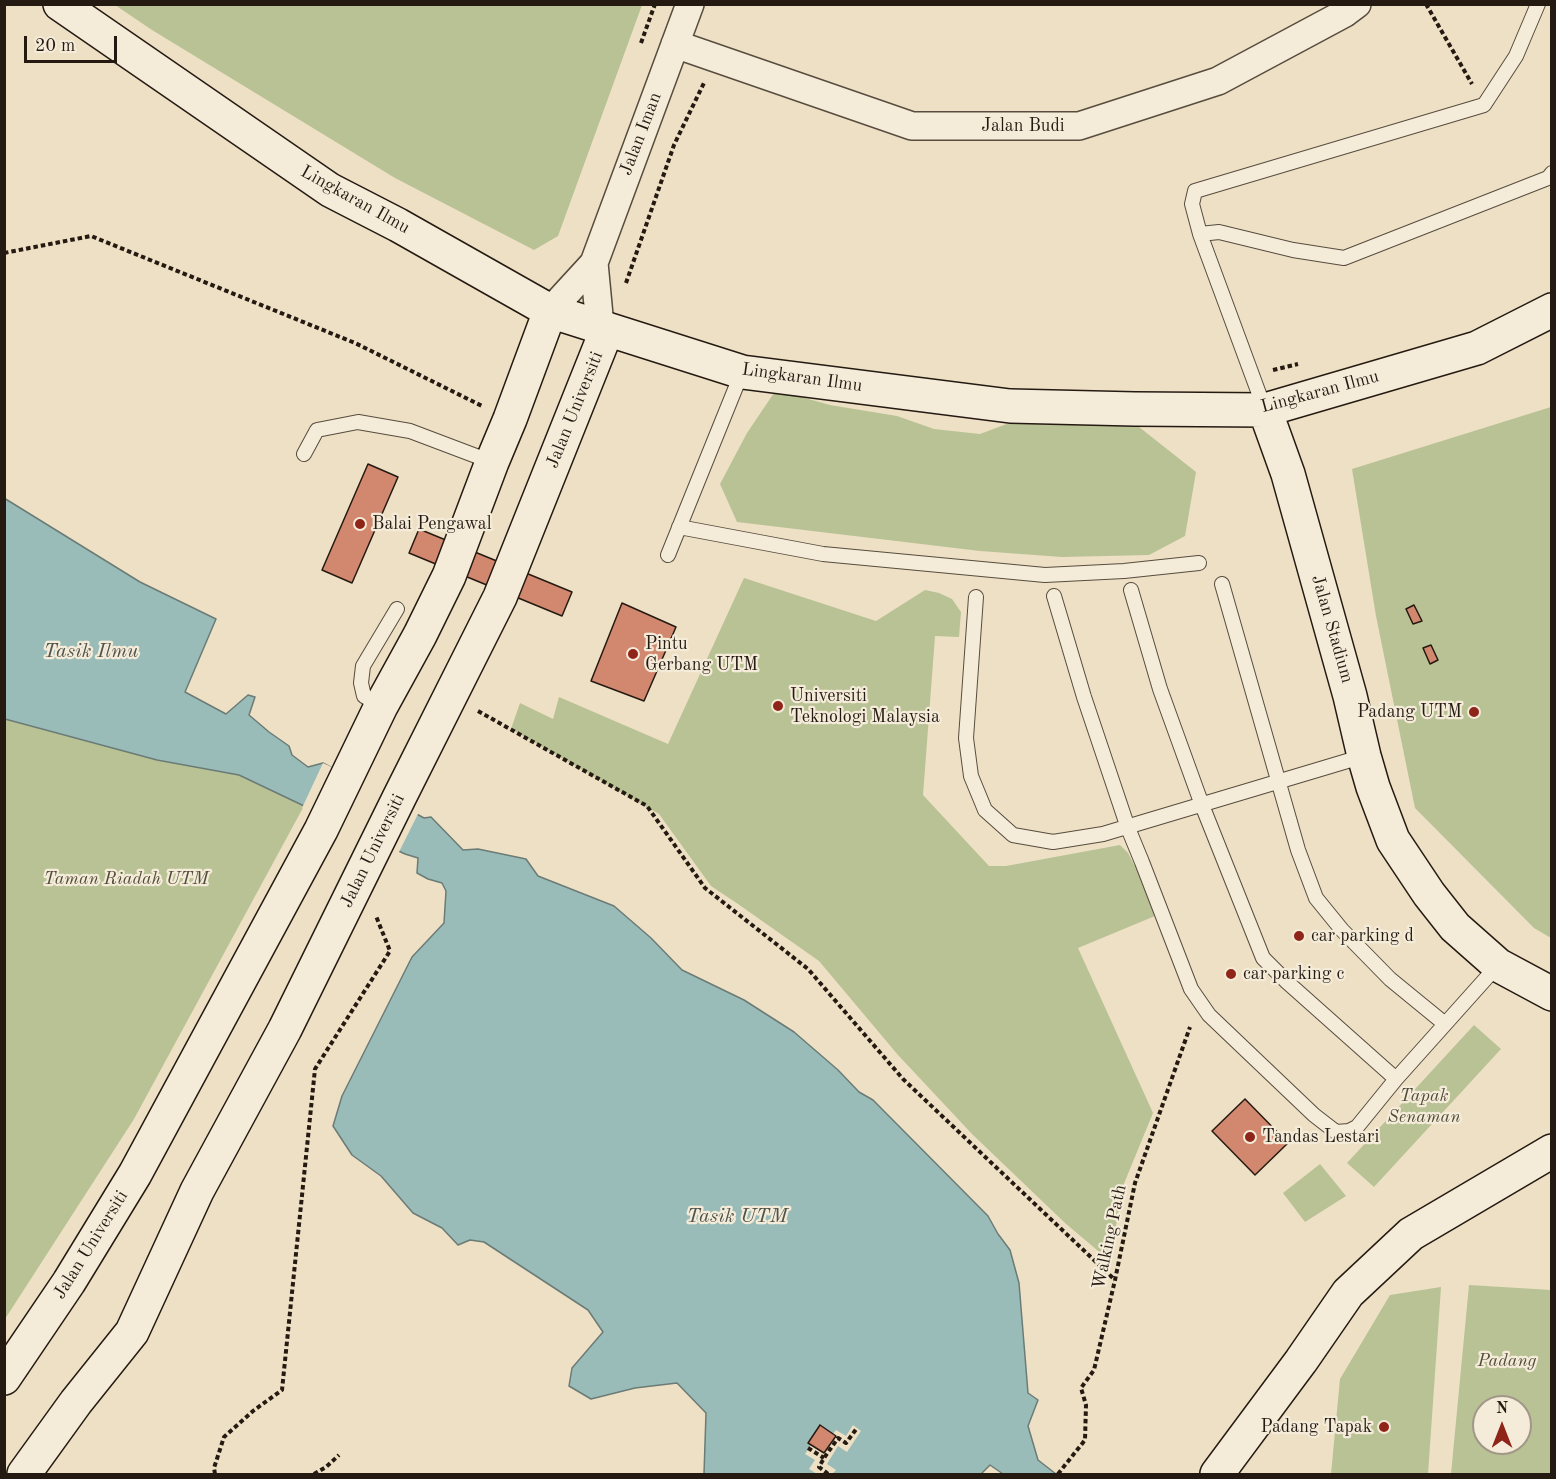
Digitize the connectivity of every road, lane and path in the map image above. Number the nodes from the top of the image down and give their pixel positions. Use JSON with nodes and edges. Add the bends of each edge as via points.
{"nodes":[{"id":1,"x":60,"y":4,"type":"edge"},
{"id":2,"x":655,"y":4,"type":"edge"},
{"id":3,"x":690,"y":4,"type":"edge"},
{"id":4,"x":1357,"y":4,"type":"edge"},
{"id":5,"x":1426,"y":4,"type":"edge"},
{"id":6,"x":1538,"y":4,"type":"edge"},
{"id":7,"x":675,"y":44,"type":"junction"},
{"id":8,"x":639,"y":49,"type":"dead end"},
{"id":9,"x":704,"y":83,"type":"dead end"},
{"id":10,"x":1484,"y":105,"type":"junction"},
{"id":11,"x":1551,"y":174,"type":"edge"},
{"id":12,"x":1200,"y":234,"type":"junction"},
{"id":13,"x":4,"y":253,"type":"edge"},
{"id":14,"x":594,"y":263,"type":"junction"},
{"id":15,"x":625,"y":285,"type":"dead end"},
{"id":16,"x":550,"y":310,"type":"junction"},
{"id":17,"x":1551,"y":310,"type":"edge"},
{"id":18,"x":600,"y":327,"type":"junction"},
{"id":19,"x":742,"y":372,"type":"junction"},
{"id":20,"x":1265,"y":410,"type":"junction"},
{"id":21,"x":510,"y":419,"type":"junction"},
{"id":22,"x":304,"y":454,"type":"dead end"},
{"id":23,"x":492,"y":462,"type":"junction"},
{"id":24,"x":679,"y":528,"type":"junction"},
{"id":25,"x":668,"y":555,"type":"dead end"},
{"id":26,"x":1199,"y":563,"type":"dead end"},
{"id":27,"x":1221,"y":584,"type":"dead end"},
{"id":28,"x":1131,"y":590,"type":"dead end"},
{"id":29,"x":1054,"y":596,"type":"dead end"},
{"id":30,"x":976,"y":597,"type":"dead end"},
{"id":31,"x":398,"y":609,"type":"dead end"},
{"id":32,"x":451,"y":696,"type":"junction"},
{"id":33,"x":381,"y":706,"type":"junction"},
{"id":34,"x":1364,"y":756,"type":"junction"},
{"id":35,"x":1278,"y":781,"type":"junction"},
{"id":36,"x":1202,"y":805,"type":"junction"},
{"id":37,"x":1128,"y":828,"type":"junction"},
{"id":38,"x":374,"y":909,"type":"dead end"},
{"id":39,"x":1498,"y":965,"type":"junction"},
{"id":40,"x":1551,"y":994,"type":"edge"},
{"id":41,"x":1199,"y":1000,"type":"junction"},
{"id":42,"x":1445,"y":1023,"type":"junction"},
{"id":43,"x":1396,"y":1079,"type":"junction"},
{"id":44,"x":1551,"y":1150,"type":"edge"},
{"id":45,"x":1115,"y":1280,"type":"junction"},
{"id":46,"x":4,"y":1378,"type":"edge"},
{"id":47,"x":857,"y":1428,"type":"dead end"},
{"id":48,"x":808,"y":1448,"type":"dead end"},
{"id":49,"x":339,"y":1455,"type":"dead end"},
{"id":50,"x":824,"y":1458,"type":"junction"},
{"id":51,"x":24,"y":1474,"type":"edge"},
{"id":52,"x":215,"y":1474,"type":"edge"},
{"id":53,"x":317,"y":1474,"type":"edge"},
{"id":54,"x":826,"y":1474,"type":"edge"},
{"id":55,"x":1058,"y":1474,"type":"edge"},
{"id":56,"x":1217,"y":1474,"type":"edge"}],
"edges":[{"from":1,"to":16,"type":"street","name":"Lingkaran Ilmu","via":[[330,190]]},
{"from":2,"to":8,"type":"path"},
{"from":3,"to":7,"type":"street","name":"Jalan Iman"},
{"from":4,"to":7,"type":"street","name":"Jalan Budi","via":[[1218,81],[1079,126],[912,126]]},
{"from":5,"to":10,"type":"path"},
{"from":6,"to":10,"type":"lane","via":[[1516,56]]},
{"from":7,"to":14,"type":"street","name":"Jalan Iman"},
{"from":9,"to":15,"type":"path","via":[[674,145]]},
{"from":10,"to":12,"type":"lane","via":[[1195,191],[1191,204]]},
{"from":11,"to":12,"type":"lane","via":[[1344,258],[1219,232]]},
{"from":12,"to":20,"type":"lane"},
{"from":13,"to":21,"type":"path","via":[[91,236],[355,343]]},
{"from":14,"to":16,"type":"street","name":"Jalan Universiti"},
{"from":14,"to":18,"type":"street","name":"Jalan Universiti"},
{"from":16,"to":18,"type":"street","name":"Lingkaran Ilmu"},
{"from":16,"to":21,"type":"street","name":"Jalan Universiti"},
{"from":17,"to":20,"type":"street","name":"Lingkaran Ilmu","via":[[1477,348]]},
{"from":18,"to":19,"type":"street","name":"Lingkaran Ilmu"},
{"from":18,"to":32,"type":"street","name":"Jalan Universiti","via":[[602,342],[500,597]]},
{"from":19,"to":20,"type":"street","name":"Lingkaran Ilmu","via":[[1010,406]]},
{"from":19,"to":24,"type":"lane"},
{"from":20,"to":34,"type":"street","name":"Jalan Stadium","via":[[1288,474]]},
{"from":21,"to":23,"type":"street","name":"Jalan Universiti"},
{"from":22,"to":23,"type":"lane","via":[[317,430],[358,422],[410,431]]},
{"from":23,"to":33,"type":"street","name":"Jalan Universiti","via":[[449,576]]},
{"from":24,"to":25,"type":"lane"},
{"from":24,"to":26,"type":"lane","via":[[823,554],[1045,575]]},
{"from":27,"to":35,"type":"lane"},
{"from":28,"to":36,"type":"lane","via":[[1160,689]]},
{"from":29,"to":37,"type":"lane"},
{"from":30,"to":37,"type":"lane","via":[[966,738],[971,776],[985,810],[1012,835],[1053,842]]},
{"from":31,"to":33,"type":"lane","via":[[363,666],[364,696]]},
{"from":32,"to":45,"type":"path","via":[[647,806],[705,888],[808,969],[903,1078]]},
{"from":32,"to":51,"type":"street","name":"Jalan Universiti","via":[[285,1029],[197,1191],[132,1332]]},
{"from":33,"to":46,"type":"street","name":"Jalan Universiti","via":[[321,830],[135,1174]]},
{"from":34,"to":35,"type":"lane"},
{"from":34,"to":39,"type":"street","name":"Jalan Stadium","via":[[1393,840],[1455,927]]},
{"from":35,"to":36,"type":"lane"},
{"from":35,"to":42,"type":"lane","via":[[1316,898],[1390,979]]},
{"from":36,"to":37,"type":"lane"},
{"from":36,"to":43,"type":"lane","via":[[1263,958]]},
{"from":37,"to":41,"type":"lane","via":[[1191,989]]},
{"from":38,"to":52,"type":"path","via":[[390,951],[315,1069],[282,1390],[224,1437]]},
{"from":39,"to":40,"type":"street","name":"Jalan Stadium"},
{"from":39,"to":42,"type":"lane"},
{"from":41,"to":43,"type":"lane","via":[[1209,1015],[1336,1132],[1357,1127]]},
{"from":41,"to":45,"type":"path","name":"Walking Path","via":[[1135,1183]]},
{"from":42,"to":43,"type":"lane"},
{"from":44,"to":56,"type":"street","via":[[1411,1234],[1348,1293]]},
{"from":45,"to":55,"type":"path","name":"Walking Path","via":[[1094,1370],[1081,1388],[1086,1406],[1085,1440]]},
{"from":47,"to":50,"type":"path","via":[[846,1443],[838,1438]]},
{"from":48,"to":50,"type":"path"},
{"from":49,"to":53,"type":"path"},
{"from":50,"to":54,"type":"path","via":[[819,1467]]}]}
